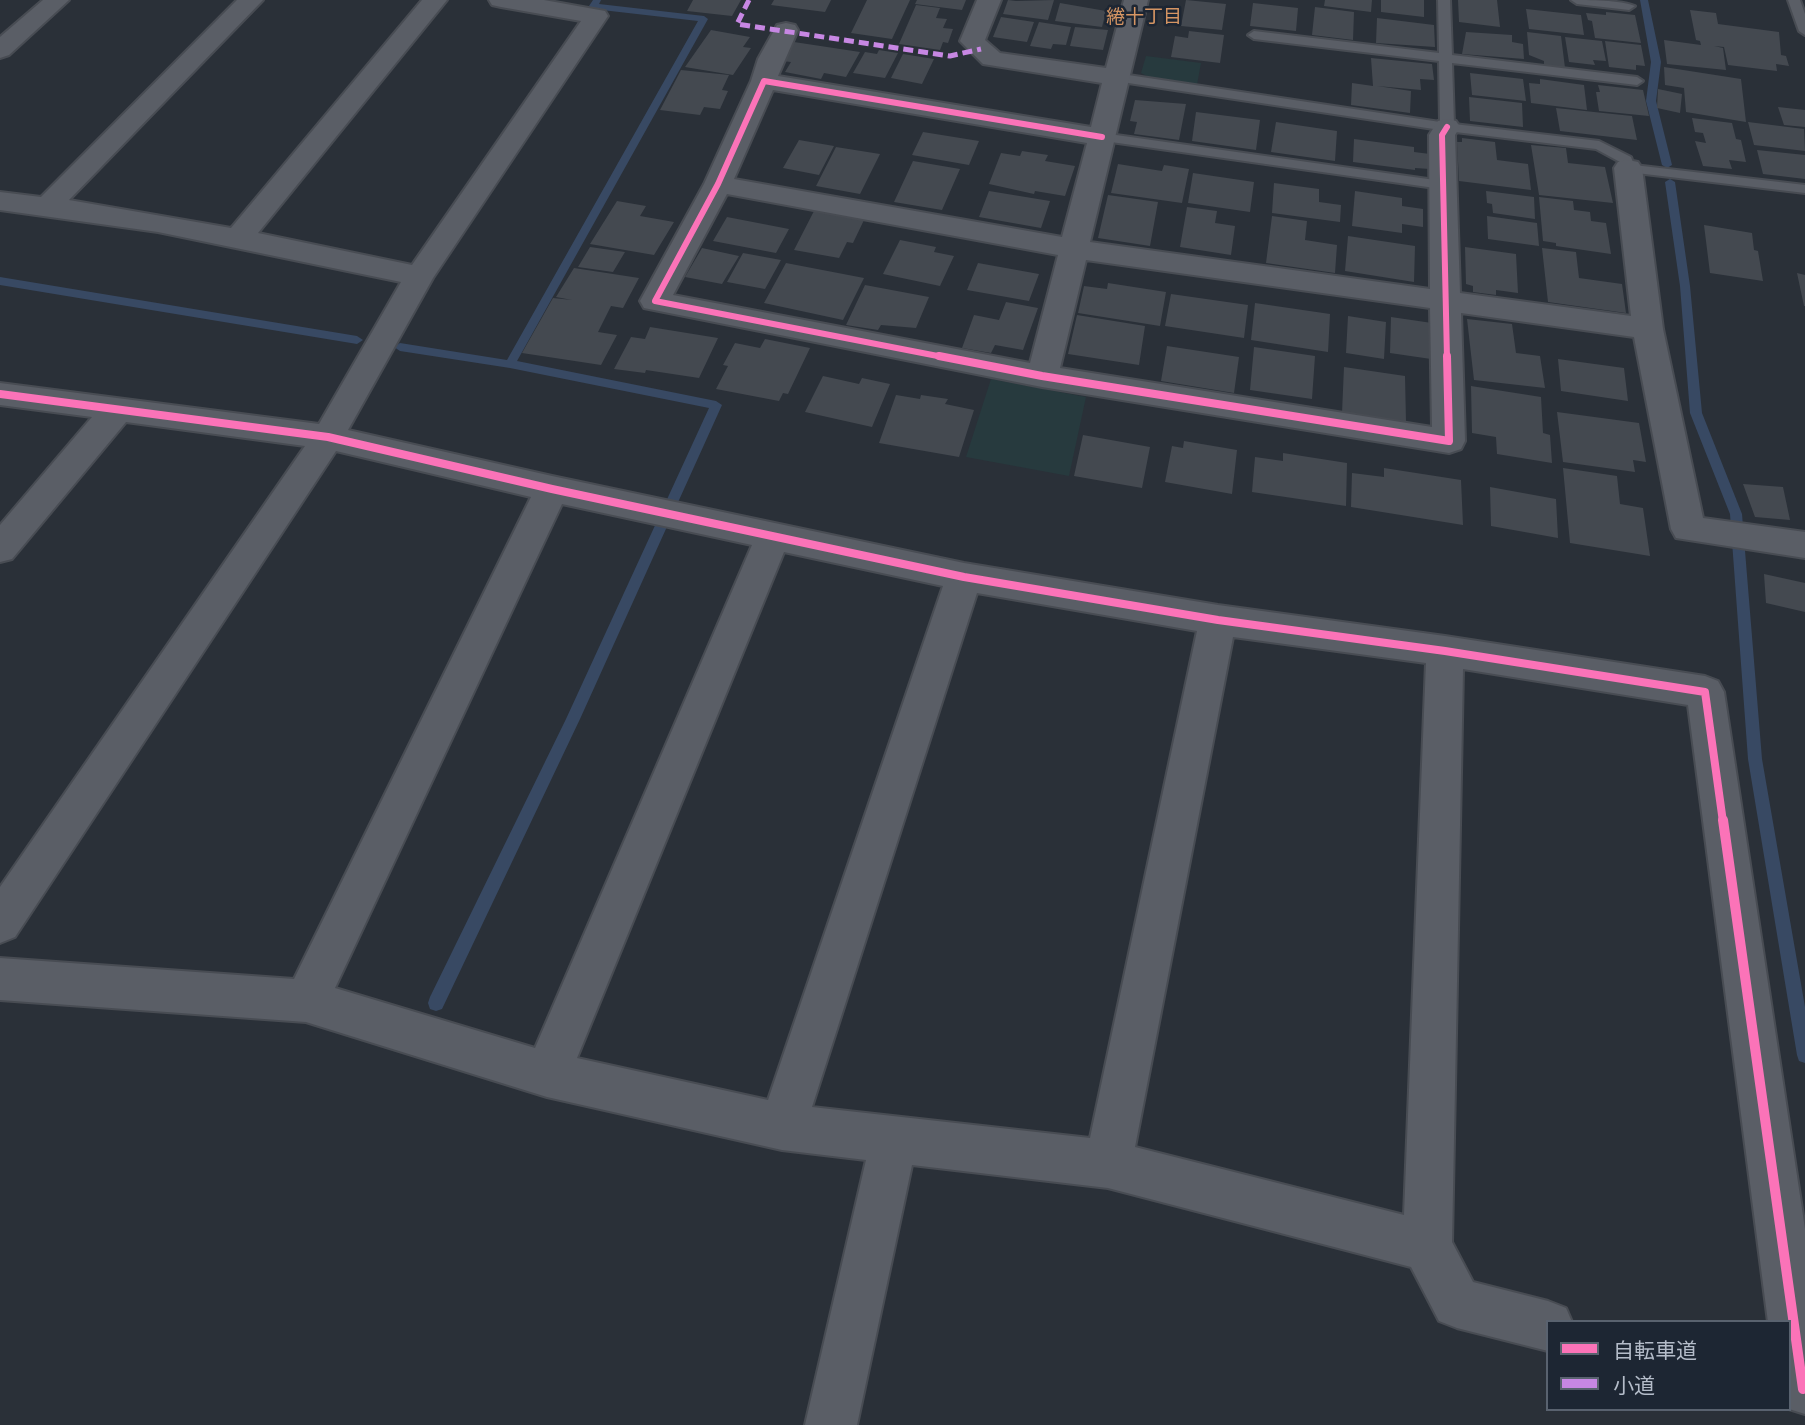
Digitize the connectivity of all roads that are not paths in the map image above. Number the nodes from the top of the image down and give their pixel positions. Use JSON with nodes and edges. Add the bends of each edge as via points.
{"nodes":[{"id":1,"x":57,"y":0,"type":"edge"},
{"id":2,"x":251,"y":0,"type":"edge"},
{"id":3,"x":436,"y":0,"type":"edge"},
{"id":4,"x":501,"y":0,"type":"edge"},
{"id":5,"x":989,"y":0,"type":"edge"},
{"id":6,"x":1136,"y":0,"type":"edge"},
{"id":7,"x":1444,"y":0,"type":"edge"},
{"id":8,"x":1577,"y":0,"type":"edge"},
{"id":9,"x":1794,"y":0,"type":"edge"},
{"id":10,"x":1629,"y":6,"type":"dead end"},
{"id":11,"x":786,"y":30,"type":"dead end"},
{"id":12,"x":1805,"y":31,"type":"edge"},
{"id":13,"x":1254,"y":35,"type":"dead end"},
{"id":14,"x":0,"y":50,"type":"edge"},
{"id":15,"x":1446,"y":58,"type":"junction"},
{"id":16,"x":1115,"y":77,"type":"junction"},
{"id":17,"x":764,"y":81,"type":"junction"},
{"id":18,"x":1637,"y":81,"type":"dead end"},
{"id":19,"x":1447,"y":127,"type":"junction"},
{"id":20,"x":1102,"y":138,"type":"junction"},
{"id":21,"x":1628,"y":168,"type":"junction"},
{"id":22,"x":718,"y":184,"type":"junction"},
{"id":23,"x":1442,"y":185,"type":"junction"},
{"id":24,"x":1805,"y":189,"type":"edge"},
{"id":25,"x":0,"y":201,"type":"edge"},
{"id":26,"x":49,"y":205,"type":"junction"},
{"id":27,"x":238,"y":238,"type":"junction"},
{"id":28,"x":1075,"y":249,"type":"junction"},
{"id":29,"x":419,"y":276,"type":"junction"},
{"id":30,"x":1447,"y":302,"type":"junction"},
{"id":31,"x":1648,"y":329,"type":"junction"},
{"id":32,"x":1042,"y":376,"type":"junction"},
{"id":33,"x":0,"y":394,"type":"edge"},
{"id":34,"x":119,"y":408,"type":"junction"},
{"id":35,"x":328,"y":437,"type":"junction"},
{"id":36,"x":552,"y":489,"type":"junction"},
{"id":37,"x":773,"y":537,"type":"junction"},
{"id":38,"x":1805,"y":545,"type":"edge"},
{"id":39,"x":0,"y":549,"type":"edge"},
{"id":40,"x":964,"y":577,"type":"junction"},
{"id":41,"x":1218,"y":620,"type":"junction"},
{"id":42,"x":1445,"y":651,"type":"junction"},
{"id":43,"x":0,"y":923,"type":"edge"},
{"id":44,"x":0,"y":979,"type":"edge"},
{"id":45,"x":306,"y":1001,"type":"junction"},
{"id":46,"x":547,"y":1074,"type":"junction"},
{"id":47,"x":782,"y":1127,"type":"junction"},
{"id":48,"x":894,"y":1139,"type":"junction"},
{"id":49,"x":1108,"y":1164,"type":"junction"},
{"id":50,"x":1427,"y":1246,"type":"junction"},
{"id":51,"x":1790,"y":1320,"type":"edge"},
{"id":52,"x":1546,"y":1325,"type":"edge"},
{"id":53,"x":1791,"y":1329,"type":"edge"},
{"id":54,"x":1799,"y":1388,"type":"edge"},
{"id":55,"x":831,"y":1425,"type":"edge"}],
"edges":[{"from":1,"to":14,"type":"street"},
{"from":2,"to":26,"type":"street"},
{"from":3,"to":27,"type":"street"},
{"from":4,"to":29,"type":"street","via":[[596,16]]},
{"from":5,"to":16,"type":"street","via":[[972,41],[992,59]]},
{"from":6,"to":16,"type":"street"},
{"from":7,"to":15,"type":"lane"},
{"from":8,"to":10,"type":"lane"},
{"from":9,"to":12,"type":"lane"},
{"from":11,"to":17,"type":"street"},
{"from":13,"to":15,"type":"lane"},
{"from":15,"to":18,"type":"lane"},
{"from":15,"to":19,"type":"lane"},
{"from":16,"to":19,"type":"lane"},
{"from":16,"to":20,"type":"street"},
{"from":17,"to":20,"type":"street"},
{"from":17,"to":22,"type":"street"},
{"from":19,"to":21,"type":"lane","via":[[1600,145],[1626,160]]},
{"from":19,"to":23,"type":"street","via":[[1442,135]]},
{"from":20,"to":23,"type":"lane"},
{"from":20,"to":28,"type":"street"},
{"from":21,"to":24,"type":"lane"},
{"from":21,"to":31,"type":"street"},
{"from":22,"to":28,"type":"street"},
{"from":22,"to":32,"type":"street","via":[[655,301]]},
{"from":23,"to":30,"type":"street"},
{"from":25,"to":26,"type":"street"},
{"from":26,"to":27,"type":"street"},
{"from":27,"to":29,"type":"street"},
{"from":28,"to":30,"type":"street"},
{"from":28,"to":32,"type":"street"},
{"from":29,"to":35,"type":"street"},
{"from":30,"to":31,"type":"street"},
{"from":30,"to":32,"type":"street","via":[[1449,441]]},
{"from":31,"to":38,"type":"street","via":[[1688,529]]},
{"from":33,"to":34,"type":"street"},
{"from":34,"to":35,"type":"street"},
{"from":34,"to":39,"type":"street"},
{"from":35,"to":36,"type":"street"},
{"from":35,"to":43,"type":"street"},
{"from":36,"to":37,"type":"street"},
{"from":36,"to":45,"type":"street"},
{"from":37,"to":40,"type":"street"},
{"from":37,"to":46,"type":"street"},
{"from":40,"to":41,"type":"street"},
{"from":40,"to":47,"type":"street"},
{"from":41,"to":42,"type":"street"},
{"from":41,"to":49,"type":"street"},
{"from":42,"to":50,"type":"street"},
{"from":42,"to":51,"type":"street","via":[[1705,692]]},
{"from":44,"to":45,"type":"street"},
{"from":45,"to":46,"type":"street"},
{"from":46,"to":47,"type":"street"},
{"from":47,"to":48,"type":"street"},
{"from":48,"to":49,"type":"street"},
{"from":48,"to":55,"type":"street"},
{"from":49,"to":50,"type":"street"},
{"from":50,"to":52,"type":"street","via":[[1457,1303]]},
{"from":53,"to":54,"type":"street"}]}
